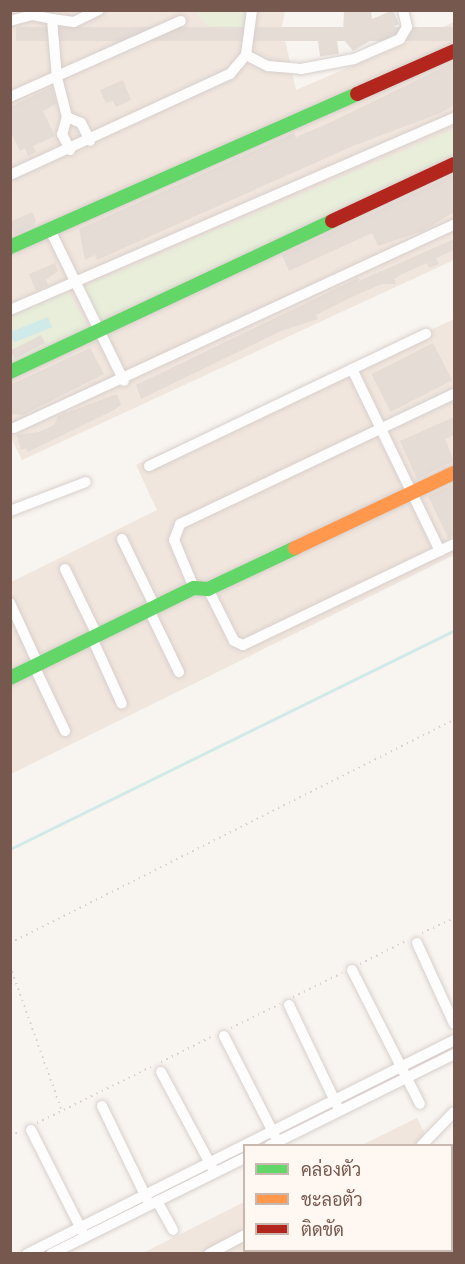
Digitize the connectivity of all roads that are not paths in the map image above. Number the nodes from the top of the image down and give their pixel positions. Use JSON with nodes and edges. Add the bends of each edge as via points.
{"nodes":[{"id":1,"x":99,"y":10,"type":"edge"},
{"id":2,"x":252,"y":10,"type":"edge"},
{"id":3,"x":404,"y":10,"type":"edge"},
{"id":4,"x":52,"y":19,"type":"junction"},
{"id":5,"x":10,"y":21,"type":"edge"},
{"id":6,"x":181,"y":21,"type":"dead end"},
{"id":7,"x":454,"y":51,"type":"edge"},
{"id":8,"x":246,"y":55,"type":"junction"},
{"id":9,"x":57,"y":78,"type":"junction"},
{"id":10,"x":10,"y":97,"type":"edge"},
{"id":11,"x":67,"y":117,"type":"junction"},
{"id":12,"x":454,"y":118,"type":"edge"},
{"id":13,"x":90,"y":141,"type":"junction"},
{"id":14,"x":70,"y":150,"type":"junction"},
{"id":15,"x":454,"y":164,"type":"edge"},
{"id":16,"x":10,"y":175,"type":"edge"},
{"id":17,"x":454,"y":225,"type":"edge"},
{"id":18,"x":50,"y":230,"type":"junction"},
{"id":19,"x":10,"y":247,"type":"edge"},
{"id":20,"x":74,"y":281,"type":"junction"},
{"id":21,"x":10,"y":310,"type":"edge"},
{"id":22,"x":99,"y":330,"type":"junction"},
{"id":23,"x":426,"y":334,"type":"dead end"},
{"id":24,"x":352,"y":369,"type":"junction"},
{"id":25,"x":10,"y":372,"type":"edge"},
{"id":26,"x":124,"y":381,"type":"junction"},
{"id":27,"x":454,"y":394,"type":"edge"},
{"id":28,"x":14,"y":428,"type":"dead end"},
{"id":29,"x":381,"y":431,"type":"junction"},
{"id":30,"x":149,"y":466,"type":"dead end"},
{"id":31,"x":454,"y":473,"type":"edge"},
{"id":32,"x":86,"y":482,"type":"dead end"},
{"id":33,"x":414,"y":493,"type":"junction"},
{"id":34,"x":10,"y":511,"type":"edge"},
{"id":35,"x":122,"y":539,"type":"dead end"},
{"id":36,"x":454,"y":544,"type":"edge"},
{"id":37,"x":440,"y":551,"type":"junction"},
{"id":38,"x":65,"y":569,"type":"dead end"},
{"id":39,"x":194,"y":588,"type":"junction"},
{"id":40,"x":208,"y":590,"type":"junction"},
{"id":41,"x":10,"y":603,"type":"edge"},
{"id":42,"x":152,"y":609,"type":"junction"},
{"id":43,"x":95,"y":636,"type":"junction"},
{"id":44,"x":36,"y":665,"type":"junction"},
{"id":45,"x":179,"y":672,"type":"dead end"},
{"id":46,"x":10,"y":678,"type":"edge"},
{"id":47,"x":122,"y":704,"type":"dead end"},
{"id":48,"x":65,"y":731,"type":"dead end"},
{"id":49,"x":417,"y":943,"type":"dead end"},
{"id":50,"x":353,"y":968,"type":"road end"},
{"id":51,"x":289,"y":1005,"type":"dead end"},
{"id":52,"x":454,"y":1024,"type":"edge"},
{"id":53,"x":224,"y":1036,"type":"dead end"},
{"id":54,"x":454,"y":1040,"type":"edge"},
{"id":55,"x":454,"y":1054,"type":"edge"},
{"id":56,"x":401,"y":1067,"type":"junction"},
{"id":57,"x":161,"y":1072,"type":"dead end"},
{"id":58,"x":407,"y":1077,"type":"junction"},
{"id":59,"x":335,"y":1100,"type":"junction"},
{"id":60,"x":420,"y":1104,"type":"dead end"},
{"id":61,"x":102,"y":1106,"type":"dead end"},
{"id":62,"x":340,"y":1110,"type":"junction"},
{"id":63,"x":454,"y":1112,"type":"edge"},
{"id":64,"x":31,"y":1130,"type":"dead end"},
{"id":65,"x":272,"y":1131,"type":"junction"},
{"id":66,"x":274,"y":1143,"type":"edge"},
{"id":67,"x":250,"y":1144,"type":"edge"},
{"id":68,"x":423,"y":1144,"type":"edge"},
{"id":69,"x":243,"y":1148,"type":"edge"},
{"id":70,"x":243,"y":1158,"type":"edge"},
{"id":71,"x":212,"y":1167,"type":"junction"},
{"id":72,"x":150,"y":1200,"type":"junction"},
{"id":73,"x":173,"y":1230,"type":"dead end"},
{"id":74,"x":82,"y":1232,"type":"junction"},
{"id":75,"x":243,"y":1236,"type":"edge"},
{"id":76,"x":27,"y":1254,"type":"edge"},
{"id":77,"x":51,"y":1254,"type":"edge"},
{"id":78,"x":209,"y":1254,"type":"edge"}],
"edges":[{"from":1,"to":4,"type":"street","via":[[74,22]]},
{"from":2,"to":8,"type":"street"},
{"from":3,"to":8,"type":"street","via":[[407,27],[400,39],[354,59],[302,69],[268,66]]},
{"from":4,"to":5,"type":"street","via":[[33,15]]},
{"from":4,"to":9,"type":"street"},
{"from":6,"to":9,"type":"street"},
{"from":7,"to":18,"type":"street"},
{"from":8,"to":13,"type":"street","via":[[210,87]]},
{"from":9,"to":10,"type":"street"},
{"from":9,"to":11,"type":"street"},
{"from":11,"to":13,"type":"street","via":[[81,123]]},
{"from":11,"to":14,"type":"street","via":[[62,134]]},
{"from":12,"to":20,"type":"street"},
{"from":13,"to":14,"type":"street"},
{"from":14,"to":16,"type":"street"},
{"from":15,"to":22,"type":"street"},
{"from":17,"to":26,"type":"street"},
{"from":18,"to":19,"type":"street"},
{"from":18,"to":20,"type":"street"},
{"from":20,"to":21,"type":"street"},
{"from":20,"to":22,"type":"street"},
{"from":22,"to":25,"type":"street"},
{"from":22,"to":26,"type":"street"},
{"from":23,"to":24,"type":"street"},
{"from":24,"to":29,"type":"street"},
{"from":24,"to":30,"type":"street"},
{"from":26,"to":28,"type":"street"},
{"from":27,"to":29,"type":"street"},
{"from":29,"to":33,"type":"street"},
{"from":29,"to":39,"type":"street","via":[[180,524],[174,540]]},
{"from":31,"to":33,"type":"street"},
{"from":32,"to":34,"type":"street"},
{"from":33,"to":37,"type":"street"},
{"from":33,"to":40,"type":"street"},
{"from":35,"to":42,"type":"street"},
{"from":36,"to":37,"type":"street"},
{"from":37,"to":40,"type":"street","via":[[243,645],[234,641]]},
{"from":38,"to":43,"type":"street"},
{"from":39,"to":40,"type":"street"},
{"from":39,"to":42,"type":"street"},
{"from":41,"to":44,"type":"street"},
{"from":42,"to":43,"type":"street"},
{"from":42,"to":45,"type":"street"},
{"from":43,"to":44,"type":"street"},
{"from":43,"to":47,"type":"street"},
{"from":44,"to":46,"type":"street"},
{"from":44,"to":48,"type":"street"},
{"from":49,"to":52,"type":"street"},
{"from":50,"to":56,"type":"street"},
{"from":51,"to":59,"type":"street"},
{"from":53,"to":65,"type":"street"},
{"from":54,"to":56,"type":"street"},
{"from":55,"to":58,"type":"street"},
{"from":56,"to":58,"type":"street"},
{"from":56,"to":59,"type":"street"},
{"from":57,"to":71,"type":"street"},
{"from":58,"to":60,"type":"street"},
{"from":58,"to":62,"type":"street"},
{"from":59,"to":62,"type":"street"},
{"from":59,"to":65,"type":"street"},
{"from":61,"to":72,"type":"street"},
{"from":62,"to":66,"type":"street"},
{"from":63,"to":68,"type":"street"},
{"from":64,"to":74,"type":"street"},
{"from":65,"to":66,"type":"street"},
{"from":65,"to":67,"type":"street"},
{"from":69,"to":71,"type":"street"},
{"from":70,"to":71,"type":"street"},
{"from":71,"to":72,"type":"street"},
{"from":72,"to":73,"type":"street"},
{"from":72,"to":74,"type":"street"},
{"from":74,"to":76,"type":"street"},
{"from":74,"to":77,"type":"street"},
{"from":75,"to":78,"type":"street"}]}
